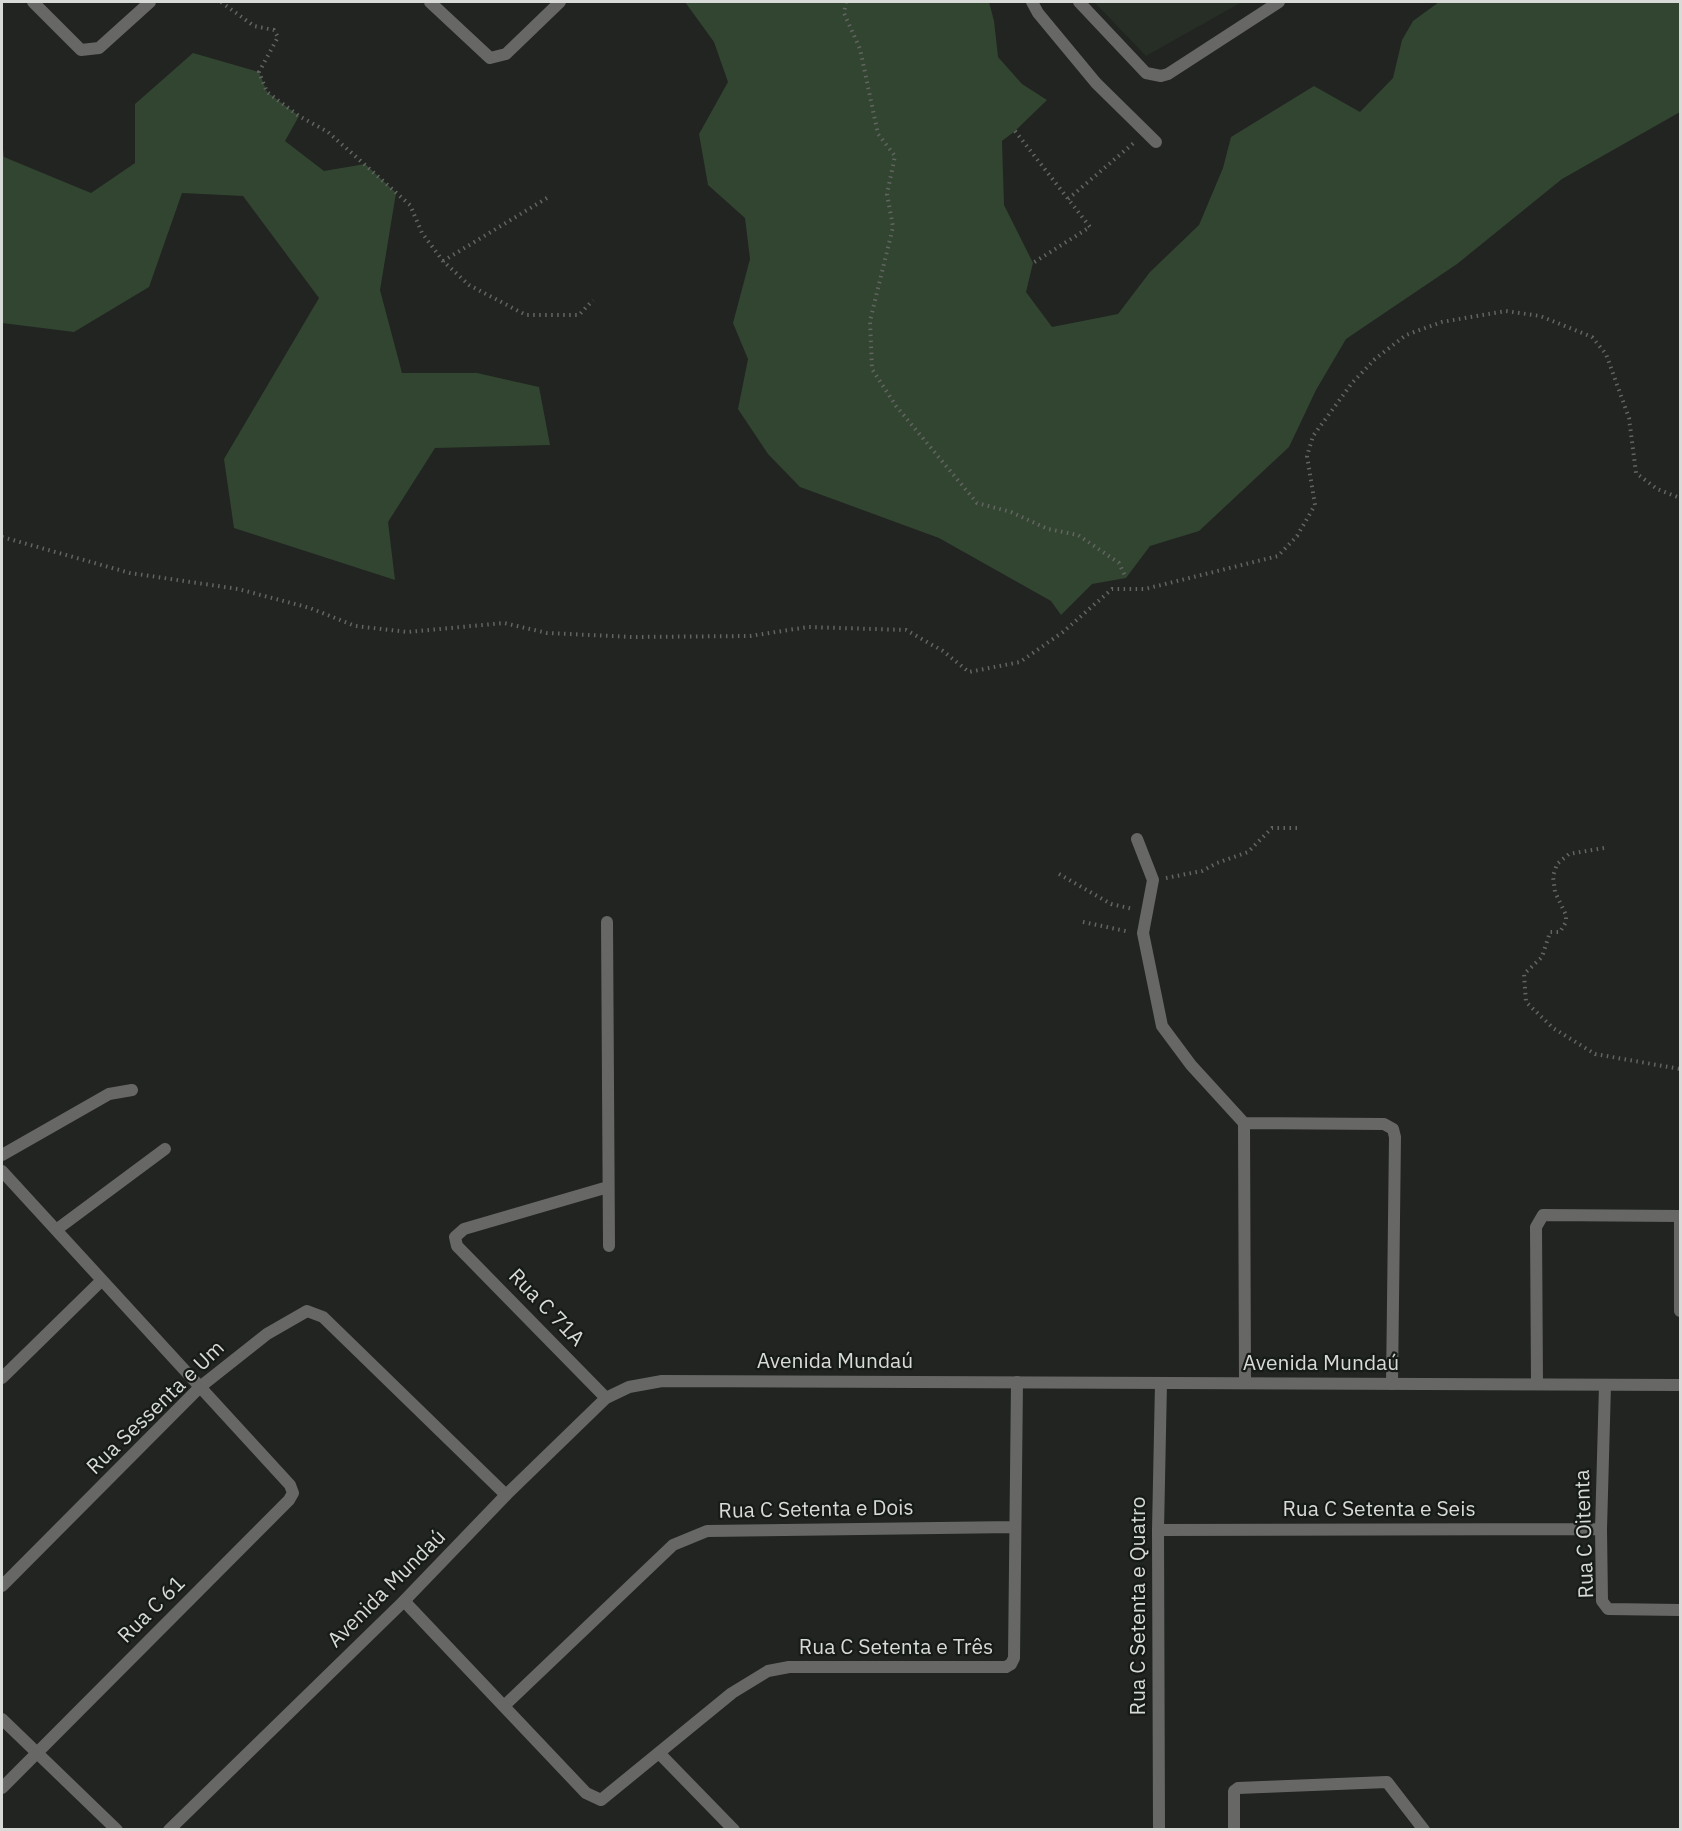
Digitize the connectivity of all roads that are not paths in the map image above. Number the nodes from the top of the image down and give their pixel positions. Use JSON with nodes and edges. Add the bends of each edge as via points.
{"nodes":[{"id":1,"x":33,"y":2,"type":"edge"},
{"id":2,"x":150,"y":2,"type":"edge"},
{"id":3,"x":430,"y":2,"type":"edge"},
{"id":4,"x":560,"y":2,"type":"edge"},
{"id":5,"x":1032,"y":2,"type":"edge"},
{"id":6,"x":1079,"y":2,"type":"edge"},
{"id":7,"x":1279,"y":2,"type":"edge"},
{"id":8,"x":1156,"y":142,"type":"dead end"},
{"id":9,"x":1137,"y":839,"type":"dead end"},
{"id":10,"x":607,"y":922,"type":"dead end"},
{"id":11,"x":132,"y":1090,"type":"dead end"},
{"id":12,"x":1244,"y":1123,"type":"junction"},
{"id":13,"x":165,"y":1149,"type":"dead end"},
{"id":14,"x":2,"y":1155,"type":"edge"},
{"id":15,"x":3,"y":1174,"type":"edge"},
{"id":16,"x":608,"y":1187,"type":"junction"},
{"id":17,"x":56,"y":1230,"type":"junction"},
{"id":18,"x":609,"y":1246,"type":"dead end"},
{"id":19,"x":101,"y":1281,"type":"junction"},
{"id":20,"x":1680,"y":1311,"type":"edge"},
{"id":21,"x":2,"y":1378,"type":"edge"},
{"id":22,"x":1017,"y":1382,"type":"junction"},
{"id":23,"x":1161,"y":1383,"type":"junction"},
{"id":24,"x":1245,"y":1383,"type":"junction"},
{"id":25,"x":1392,"y":1384,"type":"junction"},
{"id":26,"x":1537,"y":1384,"type":"junction"},
{"id":27,"x":1605,"y":1385,"type":"junction"},
{"id":28,"x":1680,"y":1385,"type":"edge"},
{"id":29,"x":200,"y":1387,"type":"junction"},
{"id":30,"x":606,"y":1398,"type":"junction"},
{"id":31,"x":506,"y":1495,"type":"junction"},
{"id":32,"x":1015,"y":1527,"type":"junction"},
{"id":33,"x":1601,"y":1529,"type":"junction"},
{"id":34,"x":1158,"y":1530,"type":"junction"},
{"id":35,"x":2,"y":1586,"type":"edge"},
{"id":36,"x":405,"y":1601,"type":"junction"},
{"id":37,"x":1680,"y":1610,"type":"edge"},
{"id":38,"x":504,"y":1706,"type":"junction"},
{"id":39,"x":2,"y":1719,"type":"edge"},
{"id":40,"x":659,"y":1753,"type":"junction"},
{"id":41,"x":37,"y":1754,"type":"junction"},
{"id":42,"x":2,"y":1788,"type":"edge"},
{"id":43,"x":117,"y":1830,"type":"edge"},
{"id":44,"x":169,"y":1830,"type":"edge"},
{"id":45,"x":734,"y":1830,"type":"edge"},
{"id":46,"x":1159,"y":1830,"type":"edge"},
{"id":47,"x":1234,"y":1830,"type":"edge"},
{"id":48,"x":1424,"y":1830,"type":"edge"}],
"edges":[{"from":1,"to":2,"type":"street","via":[[81,50],[99,48]]},
{"from":3,"to":4,"type":"street","via":[[490,58],[506,54]]},
{"from":5,"to":8,"type":"street","via":[[1096,83]]},
{"from":6,"to":7,"type":"street","via":[[1146,73],[1161,76]]},
{"from":9,"to":12,"type":"street","via":[[1152,880],[1143,933],[1162,1026],[1191,1065]]},
{"from":10,"to":16,"type":"street"},
{"from":11,"to":14,"type":"street","via":[[109,1094]]},
{"from":12,"to":24,"type":"street"},
{"from":12,"to":25,"type":"street","via":[[1384,1124],[1393,1129]]},
{"from":13,"to":17,"type":"street"},
{"from":15,"to":17,"type":"street"},
{"from":16,"to":18,"type":"street"},
{"from":16,"to":30,"type":"street","name":"Rua C 71A","via":[[464,1229],[455,1237],[457,1245]]},
{"from":17,"to":19,"type":"street"},
{"from":19,"to":21,"type":"street"},
{"from":19,"to":29,"type":"street"},
{"from":20,"to":26,"type":"street","via":[[1680,1216],[1543,1215],[1536,1227]]},
{"from":22,"to":23,"type":"street","name":"Avenida Mundaú"},
{"from":22,"to":30,"type":"street","name":"Avenida Mundaú","via":[[662,1381],[629,1387]]},
{"from":22,"to":32,"type":"street","name":"Rua C Setenta e Três"},
{"from":23,"to":24,"type":"street","name":"Avenida Mundaú"},
{"from":23,"to":34,"type":"street","name":"Rua C Setenta e Quatro"},
{"from":24,"to":25,"type":"street","name":"Avenida Mundaú"},
{"from":25,"to":26,"type":"street","name":"Avenida Mundaú"},
{"from":26,"to":27,"type":"street","name":"Avenida Mundaú"},
{"from":27,"to":28,"type":"street","name":"Avenida Mundaú"},
{"from":27,"to":33,"type":"street","name":"Rua C Oitenta"},
{"from":29,"to":31,"type":"street","name":"Rua Sessenta e Um","via":[[267,1334],[307,1311],[323,1317]]},
{"from":29,"to":35,"type":"street","name":"Rua Sessenta e Um"},
{"from":29,"to":41,"type":"street","name":"Rua C 61","via":[[293,1492]]},
{"from":30,"to":31,"type":"street","name":"Avenida Mundaú"},
{"from":31,"to":36,"type":"street","name":"Avenida Mundaú"},
{"from":32,"to":38,"type":"street","name":"Rua C Setenta e Dois","via":[[707,1531],[673,1545]]},
{"from":32,"to":40,"type":"street","name":"Rua C Setenta e Três","via":[[1011,1665],[789,1667],[768,1671],[732,1692]]},
{"from":33,"to":34,"type":"street","name":"Rua C Setenta e Seis"},
{"from":33,"to":37,"type":"street","name":"Rua C Oitenta","via":[[1602,1601],[1608,1609]]},
{"from":34,"to":46,"type":"street","name":"Rua C Setenta e Quatro"},
{"from":36,"to":38,"type":"street"},
{"from":36,"to":44,"type":"street","name":"Avenida Mundaú"},
{"from":38,"to":40,"type":"street","name":"Rua C Setenta e Três","via":[[586,1793],[601,1800]]},
{"from":39,"to":41,"type":"street"},
{"from":40,"to":45,"type":"street"},
{"from":41,"to":42,"type":"street","name":"Rua C 61"},
{"from":41,"to":43,"type":"street"},
{"from":47,"to":48,"type":"street","via":[[1234,1791],[1238,1788],[1388,1782]]}]}
